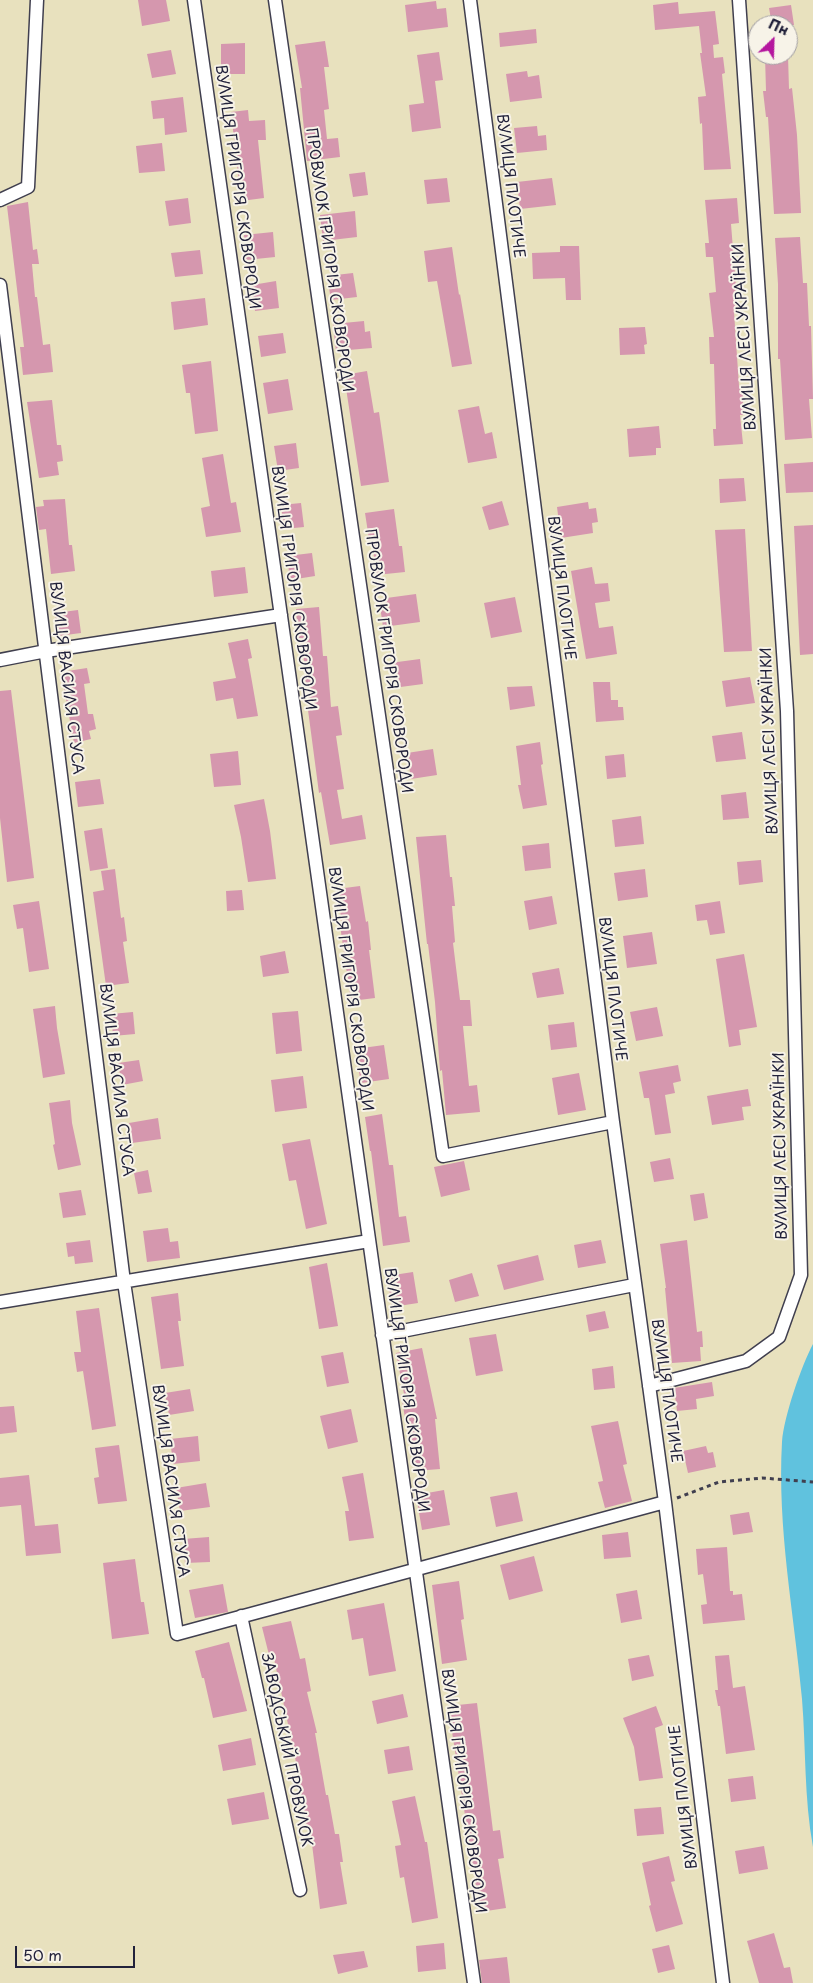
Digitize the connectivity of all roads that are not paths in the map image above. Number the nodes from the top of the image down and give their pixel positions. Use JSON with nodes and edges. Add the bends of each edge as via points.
{"nodes":[{"id":1,"x":37,"y":0,"type":"edge"},
{"id":2,"x":194,"y":0,"type":"edge"},
{"id":3,"x":275,"y":0,"type":"edge"},
{"id":4,"x":470,"y":0,"type":"edge"},
{"id":5,"x":739,"y":0,"type":"edge"},
{"id":6,"x":0,"y":200,"type":"edge"},
{"id":7,"x":0,"y":285,"type":"edge"},
{"id":8,"x":281,"y":615,"type":"junction"},
{"id":9,"x":46,"y":651,"type":"junction"},
{"id":10,"x":0,"y":660,"type":"edge"},
{"id":11,"x":613,"y":1122,"type":"junction"},
{"id":12,"x":369,"y":1241,"type":"junction"},
{"id":13,"x":124,"y":1282,"type":"junction"},
{"id":14,"x":634,"y":1285,"type":"junction"},
{"id":15,"x":0,"y":1302,"type":"edge"},
{"id":16,"x":382,"y":1335,"type":"junction"},
{"id":17,"x":648,"y":1386,"type":"junction"},
{"id":18,"x":665,"y":1502,"type":"junction"},
{"id":19,"x":415,"y":1570,"type":"junction"},
{"id":20,"x":241,"y":1616,"type":"junction"},
{"id":21,"x":300,"y":1890,"type":"dead end"},
{"id":22,"x":474,"y":1983,"type":"edge"},
{"id":23,"x":723,"y":1983,"type":"edge"}],
"edges":[{"from":1,"to":6,"type":"street","via":[[28,187]]},
{"from":2,"to":8,"type":"street","name":"ВУЛИЦЯ ГРИГОРІЯ СКОВОРОДИ"},
{"from":3,"to":11,"type":"street","name":"ПРОВУЛОК ГРИГОРІЯ СКОВОРОДИ","via":[[443,1156]]},
{"from":4,"to":11,"type":"street","name":"ВУЛИЦЯ ПЛОТИЧЕ"},
{"from":5,"to":17,"type":"street","name":"ВУЛИЦЯ ЛЕСІ УКРАЇНКИ","via":[[787,711],[801,1275],[779,1337],[746,1360]]},
{"from":7,"to":9,"type":"street","name":"ВУЛИЦЯ ВАСИЛЯ СТУСА"},
{"from":8,"to":9,"type":"street"},
{"from":8,"to":12,"type":"street","name":"ВУЛИЦЯ ГРИГОРІЯ СКОВОРОДИ"},
{"from":9,"to":10,"type":"street"},
{"from":9,"to":13,"type":"street","name":"ВУЛИЦЯ ВАСИЛЯ СТУСА"},
{"from":11,"to":14,"type":"street","name":"ВУЛИЦЯ ПЛОТИЧЕ"},
{"from":12,"to":13,"type":"street"},
{"from":12,"to":16,"type":"street","name":"ВУЛИЦЯ ГРИГОРІЯ СКОВОРОДИ"},
{"from":13,"to":15,"type":"street"},
{"from":13,"to":20,"type":"street","name":"ВУЛИЦЯ ВАСИЛЯ СТУСА","via":[[176,1634]]},
{"from":14,"to":16,"type":"street"},
{"from":14,"to":17,"type":"street","name":"ВУЛИЦЯ ПЛОТИЧЕ"},
{"from":16,"to":19,"type":"street","name":"ВУЛИЦЯ ГРИГОРІЯ СКОВОРОДИ"},
{"from":17,"to":18,"type":"street","name":"ВУЛИЦЯ ПЛОТИЧЕ"},
{"from":18,"to":19,"type":"street","name":"ВУЛИЦЯ ВАСИЛЯ СТУСА"},
{"from":18,"to":23,"type":"street","name":"ВУЛИЦЯ ПЛОТИЧЕ"},
{"from":19,"to":20,"type":"street","name":"ВУЛИЦЯ ВАСИЛЯ СТУСА"},
{"from":19,"to":22,"type":"street","name":"ВУЛИЦЯ ГРИГОРІЯ СКОВОРОДИ"},
{"from":20,"to":21,"type":"street","name":"ЗАВОДСЬКИЙ ПРОВУЛОК"}]}
